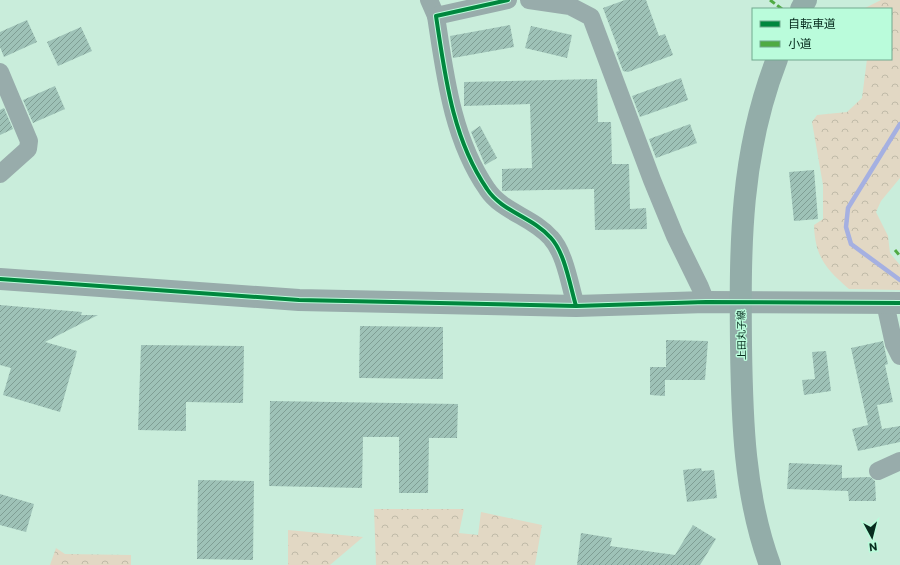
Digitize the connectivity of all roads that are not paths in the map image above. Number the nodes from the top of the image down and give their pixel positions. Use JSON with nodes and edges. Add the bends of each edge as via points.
{"nodes":[{"id":1,"x":508,"y":0,"type":"edge"},
{"id":2,"x":529,"y":0,"type":"edge"},
{"id":3,"x":432,"y":8,"type":"edge"},
{"id":4,"x":777,"y":60,"type":"edge"},
{"id":5,"x":0,"y":72,"type":"edge"},
{"id":6,"x":0,"y":174,"type":"edge"},
{"id":7,"x":0,"y":279,"type":"edge"},
{"id":8,"x":706,"y":302,"type":"junction"},
{"id":9,"x":740,"y":303,"type":"junction"},
{"id":10,"x":892,"y":303,"type":"edge"},
{"id":11,"x":576,"y":306,"type":"junction"},
{"id":12,"x":900,"y":356,"type":"edge"},
{"id":13,"x":900,"y":461,"type":"edge"},
{"id":14,"x":878,"y":471,"type":"dead end"},
{"id":15,"x":770,"y":565,"type":"edge"}],
"edges":[{"from":1,"to":3,"type":"street"},
{"from":2,"to":8,"type":"street","via":[[570,6],[591,17],[652,180]]},
{"from":3,"to":11,"type":"street","via":[[452,111],[470,157],[494,199],[551,237],[563,261]]},
{"from":4,"to":9,"type":"main road","name":"上田丸子線","via":[[760,107],[746,174]]},
{"from":5,"to":6,"type":"street","via":[[29,141],[28,149]]},
{"from":7,"to":11,"type":"street","via":[[298,300]]},
{"from":8,"to":9,"type":"street"},
{"from":8,"to":11,"type":"street"},
{"from":9,"to":10,"type":"street"},
{"from":9,"to":15,"type":"main road","name":"上田丸子線","via":[[742,406],[747,467],[756,520]]},
{"from":10,"to":12,"type":"street","via":[[894,344]]},
{"from":13,"to":14,"type":"street"}]}
